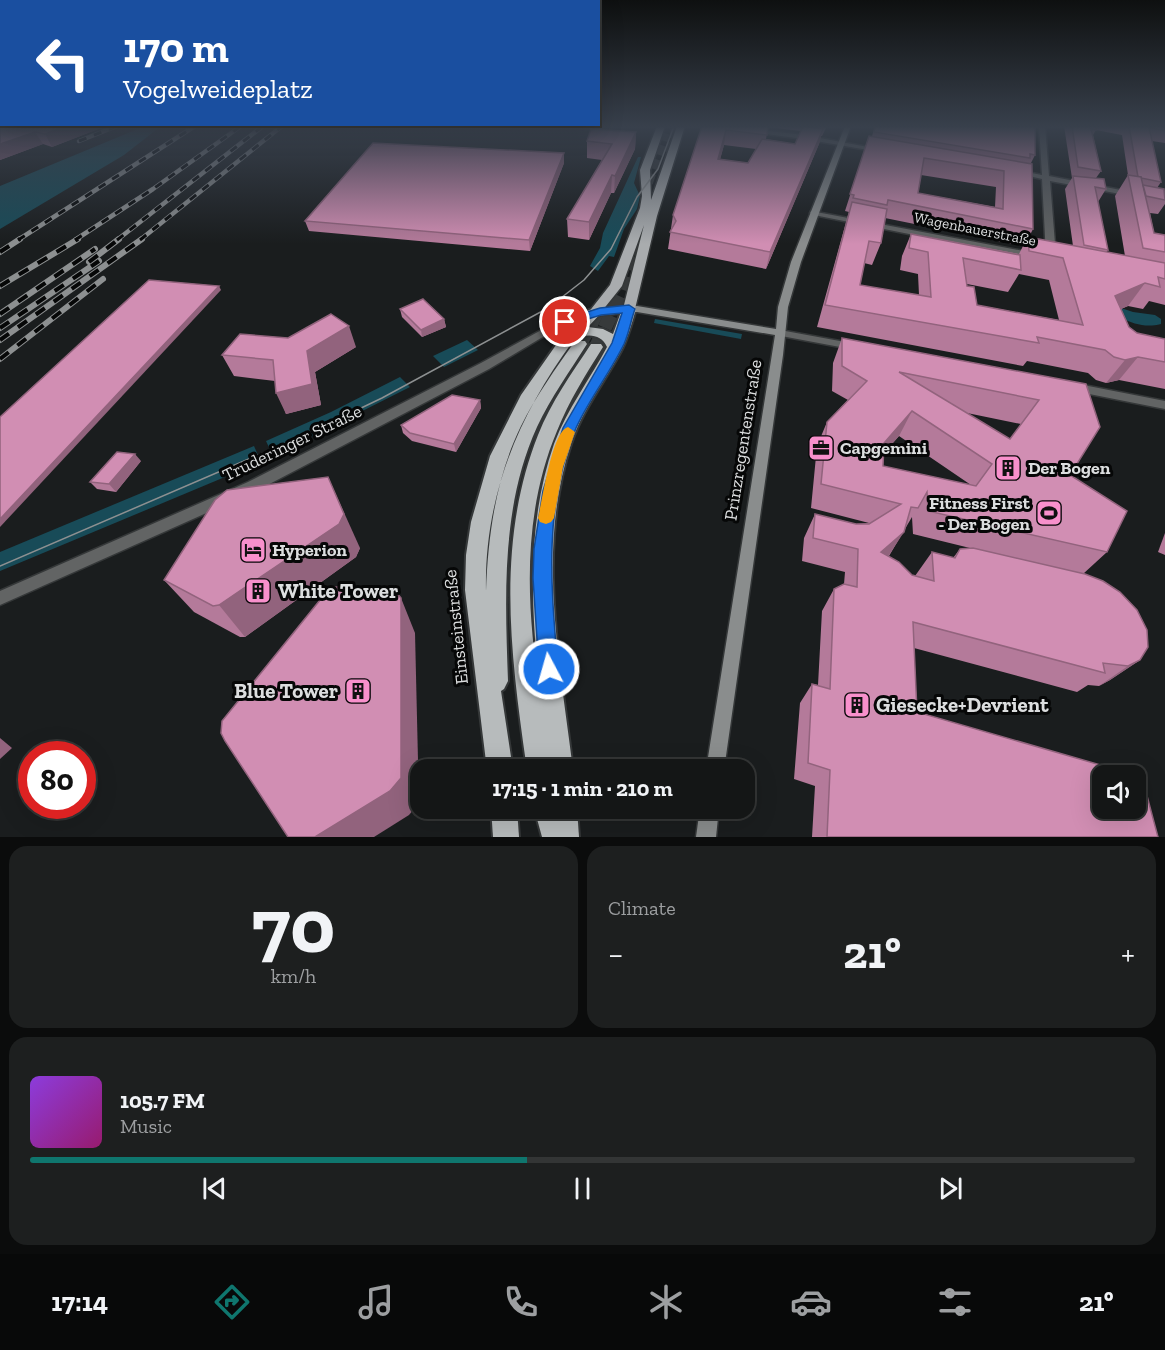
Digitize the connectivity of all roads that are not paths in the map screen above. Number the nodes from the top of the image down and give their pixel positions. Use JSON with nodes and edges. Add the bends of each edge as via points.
{"nodes":[{"id":1,"x":647,"y":165,"type":"edge"},
{"id":2,"x":666,"y":165,"type":"tunnel mouth"},
{"id":3,"x":832,"y":165,"type":"edge"},
{"id":4,"x":1044,"y":165,"type":"edge"},
{"id":5,"x":1010,"y":171,"type":"edge"},
{"id":6,"x":1046,"y":178,"type":"junction"},
{"id":7,"x":1141,"y":196,"type":"edge"},
{"id":8,"x":814,"y":213,"type":"junction"},
{"id":9,"x":629,"y":309,"type":"junction"},
{"id":10,"x":594,"y":313,"type":"junction"},
{"id":11,"x":780,"y":333,"type":"junction"},
{"id":12,"x":591,"y":344,"type":"junction"},
{"id":13,"x":869,"y":349,"type":"edge"},
{"id":14,"x":1060,"y":384,"type":"edge"},
{"id":15,"x":1165,"y":405,"type":"edge"},
{"id":16,"x":0,"y":598,"type":"edge"},
{"id":17,"x":499,"y":759,"type":"edge"},
{"id":18,"x":538,"y":759,"type":"edge"},
{"id":19,"x":559,"y":759,"type":"edge"},
{"id":20,"x":717,"y":759,"type":"edge"},
{"id":21,"x":505,"y":819,"type":"edge"},
{"id":22,"x":550,"y":819,"type":"edge"},
{"id":23,"x":565,"y":819,"type":"edge"},
{"id":24,"x":708,"y":819,"type":"edge"},
{"id":25,"x":506,"y":837,"type":"edge"},
{"id":26,"x":555,"y":837,"type":"edge"},
{"id":27,"x":566,"y":837,"type":"edge"},
{"id":28,"x":706,"y":837,"type":"edge"}],
"edges":[{"from":1,"to":10,"type":"main road","via":[[645,208],[615,286]]},
{"from":2,"to":9,"type":"main road"},
{"from":3,"to":8,"type":"main road","name":"Prinzregentenstraße"},
{"from":4,"to":6,"type":"street"},
{"from":5,"to":6,"type":"street"},
{"from":6,"to":7,"type":"street"},
{"from":6,"to":8,"type":"street","name":"Wagenbauerstraße","via":[[1055,261]]},
{"from":8,"to":11,"type":"main road","name":"Prinzregentenstraße","via":[[783,307]]},
{"from":9,"to":10,"type":"main road"},
{"from":9,"to":11,"type":"main road"},
{"from":9,"to":12,"type":"highway","via":[[624,328]]},
{"from":10,"to":12,"type":"highway"},
{"from":10,"to":16,"type":"street","name":"Truderinger Straße","via":[[518,345],[485,366],[253,486]]},
{"from":11,"to":13,"type":"street"},
{"from":11,"to":20,"type":"main road","name":"Prinzregentenstraße"},
{"from":12,"to":17,"type":"highway","via":[[538,409],[524,437],[501,518],[495,586]]},
{"from":12,"to":18,"type":"highway","via":[[547,434],[528,490],[524,516],[519,563],[520,620]]},
{"from":12,"to":19,"type":"highway","via":[[576,415],[563,443],[546,518],[542,558],[543,614]]},
{"from":14,"to":15,"type":"street"},
{"from":21,"to":25,"type":"highway"},
{"from":22,"to":26,"type":"highway"},
{"from":23,"to":27,"type":"highway"},
{"from":24,"to":28,"type":"main road"}]}
